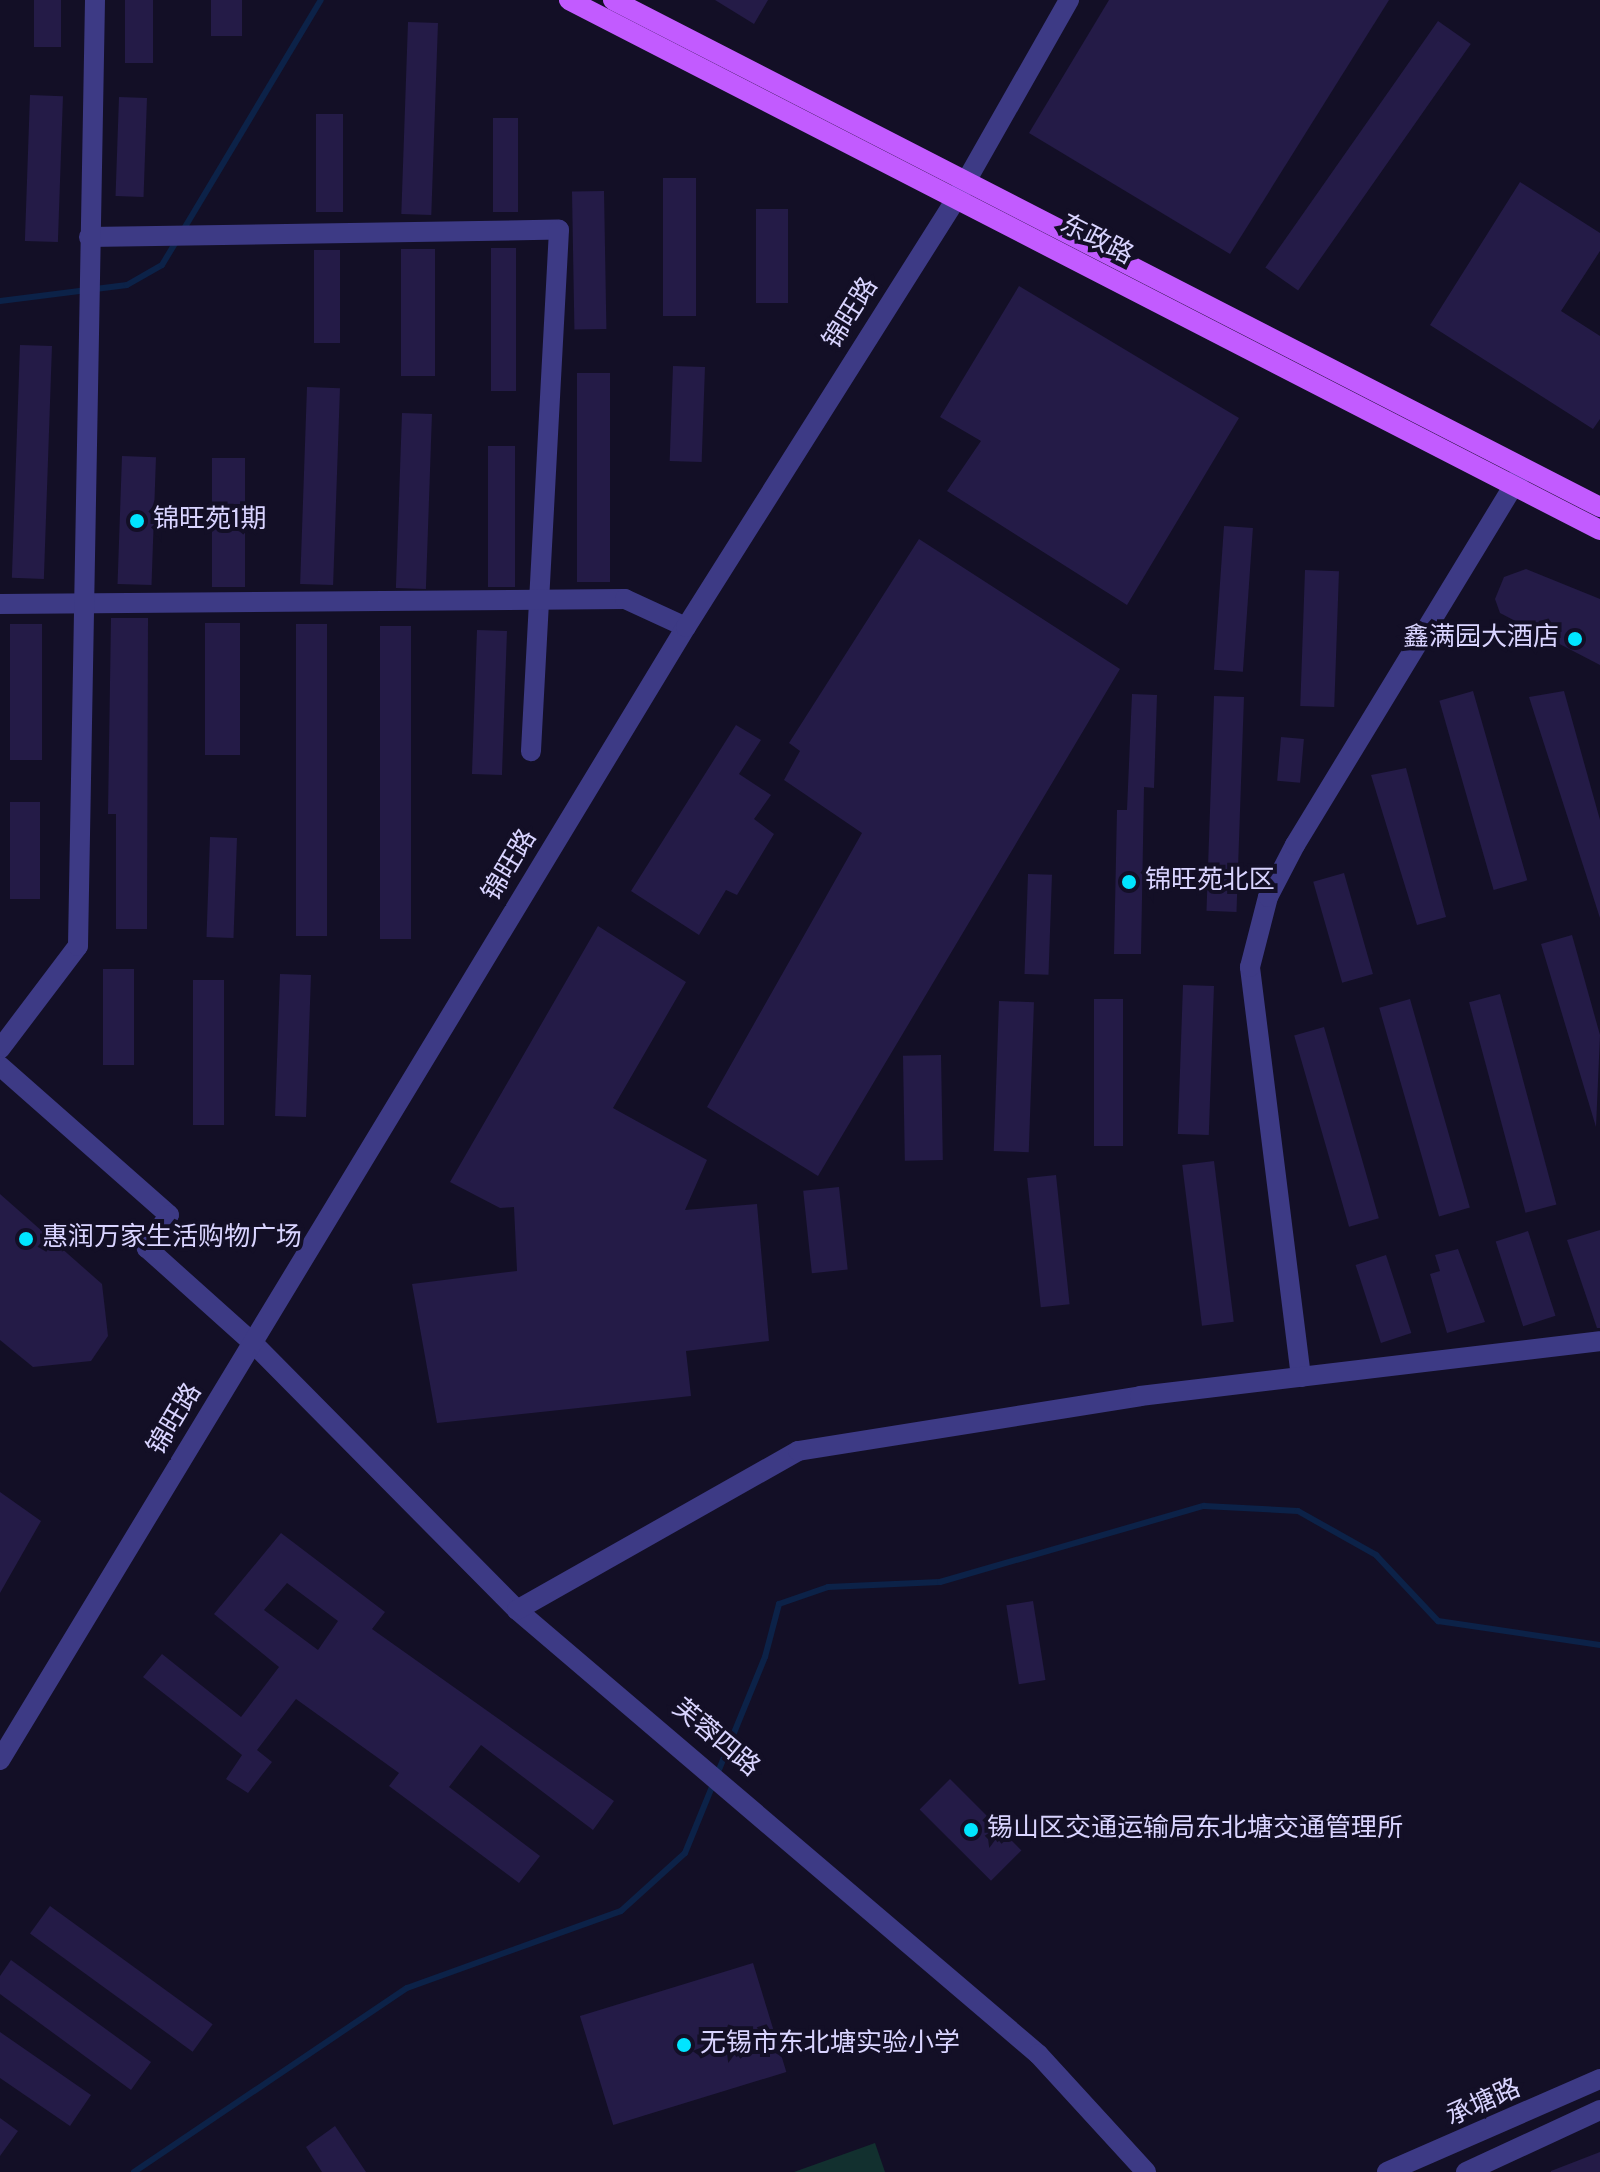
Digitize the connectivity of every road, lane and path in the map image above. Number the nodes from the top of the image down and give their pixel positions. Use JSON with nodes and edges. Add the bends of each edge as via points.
{"nodes":[{"id":1,"x":95,"y":0,"type":"edge"},
{"id":2,"x":569,"y":0,"type":"edge"},
{"id":3,"x":613,"y":0,"type":"edge"},
{"id":4,"x":1069,"y":0,"type":"edge"},
{"id":5,"x":960,"y":190,"type":"junction"},
{"id":6,"x":89,"y":237,"type":"junction"},
{"id":7,"x":1519,"y":477,"type":"junction"},
{"id":8,"x":1600,"y":507,"type":"edge"},
{"id":9,"x":1600,"y":530,"type":"edge"},
{"id":10,"x":543,"y":600,"type":"junction"},
{"id":11,"x":0,"y":604,"type":"edge"},
{"id":12,"x":84,"y":606,"type":"junction"},
{"id":13,"x":686,"y":627,"type":"junction"},
{"id":14,"x":531,"y":751,"type":"dead end"},
{"id":15,"x":0,"y":1049,"type":"edge"},
{"id":16,"x":0,"y":1066,"type":"edge"},
{"id":17,"x":1600,"y":1341,"type":"edge"},
{"id":18,"x":253,"y":1343,"type":"junction"},
{"id":19,"x":1301,"y":1377,"type":"junction"},
{"id":20,"x":517,"y":1610,"type":"junction"},
{"id":21,"x":0,"y":1760,"type":"edge"},
{"id":22,"x":1600,"y":2079,"type":"edge"},
{"id":23,"x":1600,"y":2110,"type":"edge"},
{"id":24,"x":1146,"y":2172,"type":"edge"},
{"id":25,"x":1387,"y":2172,"type":"edge"},
{"id":26,"x":1466,"y":2172,"type":"edge"}],
"edges":[{"from":1,"to":6,"type":"street"},
{"from":2,"to":5,"type":"main road","name":"东政路"},
{"from":3,"to":5,"type":"main road","name":"东政路"},
{"from":4,"to":5,"type":"street","name":"锦旺路"},
{"from":5,"to":7,"type":"main road","name":"东政路"},
{"from":5,"to":13,"type":"street","name":"锦旺路"},
{"from":6,"to":10,"type":"street","via":[[559,230]]},
{"from":6,"to":12,"type":"street","via":[[86,309],[92,400]]},
{"from":7,"to":8,"type":"main road","name":"东政路"},
{"from":7,"to":9,"type":"main road","name":"东政路"},
{"from":7,"to":19,"type":"street","via":[[1295,845],[1268,897],[1250,967]]},
{"from":10,"to":12,"type":"street"},
{"from":10,"to":13,"type":"street","via":[[625,599]]},
{"from":10,"to":14,"type":"street"},
{"from":11,"to":12,"type":"street"},
{"from":12,"to":15,"type":"street","via":[[78,946]]},
{"from":13,"to":18,"type":"street","name":"锦旺路"},
{"from":16,"to":18,"type":"street","name":"芙蓉四路","via":[[169,1215],[147,1248]]},
{"from":17,"to":19,"type":"street"},
{"from":18,"to":20,"type":"street","name":"芙蓉四路"},
{"from":18,"to":21,"type":"street","name":"锦旺路"},
{"from":19,"to":20,"type":"street","via":[[798,1451]]},
{"from":20,"to":24,"type":"street","name":"芙蓉四路","via":[[742,1794],[1038,2054]]},
{"from":22,"to":25,"type":"street","name":"承塘路"},
{"from":23,"to":26,"type":"street","name":"承塘路"}]}
